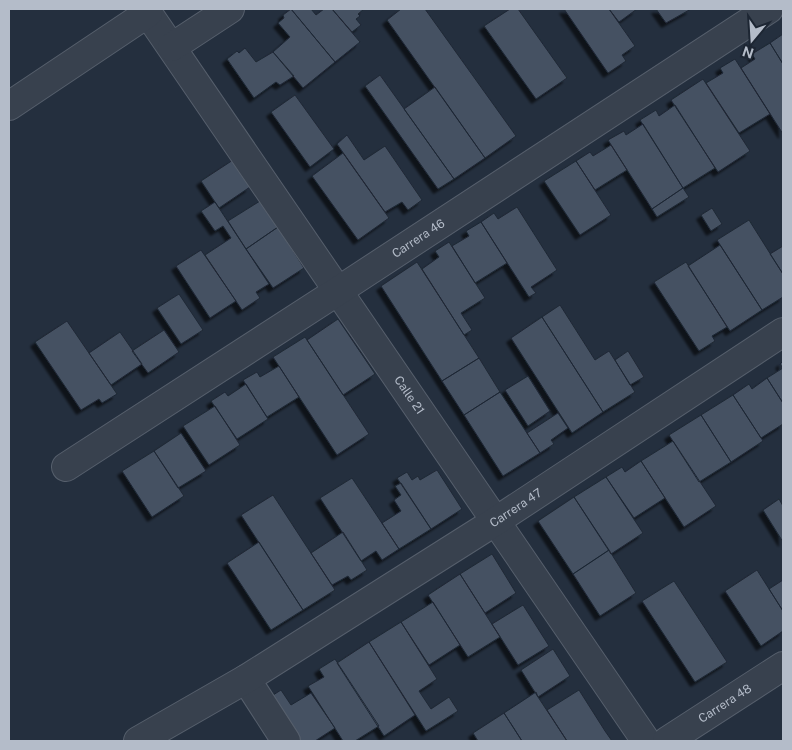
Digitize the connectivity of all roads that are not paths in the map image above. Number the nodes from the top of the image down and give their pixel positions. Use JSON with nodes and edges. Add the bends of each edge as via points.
{"nodes":[{"id":1,"x":230,"y":9,"type":"edge"},
{"id":2,"x":769,"y":9,"type":"edge"},
{"id":3,"x":146,"y":11,"type":"edge"},
{"id":4,"x":172,"y":47,"type":"junction"},
{"id":5,"x":9,"y":106,"type":"edge"},
{"id":6,"x":338,"y":291,"type":"junction"},
{"id":7,"x":783,"y":332,"type":"edge"},
{"id":8,"x":66,"y":467,"type":"dead end"},
{"id":9,"x":496,"y":521,"type":"junction"},
{"id":10,"x":783,"y":666,"type":"edge"},
{"id":11,"x":246,"y":680,"type":"junction"},
{"id":12,"x":138,"y":741,"type":"edge"},
{"id":13,"x":286,"y":741,"type":"edge"},
{"id":14,"x":646,"y":741,"type":"edge"},
{"id":15,"x":667,"y":741,"type":"edge"}],
"edges":[{"from":1,"to":4,"type":"street"},
{"from":2,"to":6,"type":"street","name":"Carrera 46"},
{"from":3,"to":4,"type":"street","name":"Calle 21"},
{"from":3,"to":5,"type":"street"},
{"from":4,"to":6,"type":"street","name":"Calle 21"},
{"from":6,"to":8,"type":"street","name":"Carrera 46"},
{"from":6,"to":9,"type":"street","name":"Calle 21"},
{"from":7,"to":9,"type":"street","name":"Carrera 47"},
{"from":9,"to":11,"type":"street","name":"Carrera 47"},
{"from":9,"to":14,"type":"street","name":"Calle 21"},
{"from":10,"to":15,"type":"street","name":"Carrera 48"},
{"from":11,"to":12,"type":"street","name":"Carrera 47"},
{"from":11,"to":13,"type":"street"}]}
